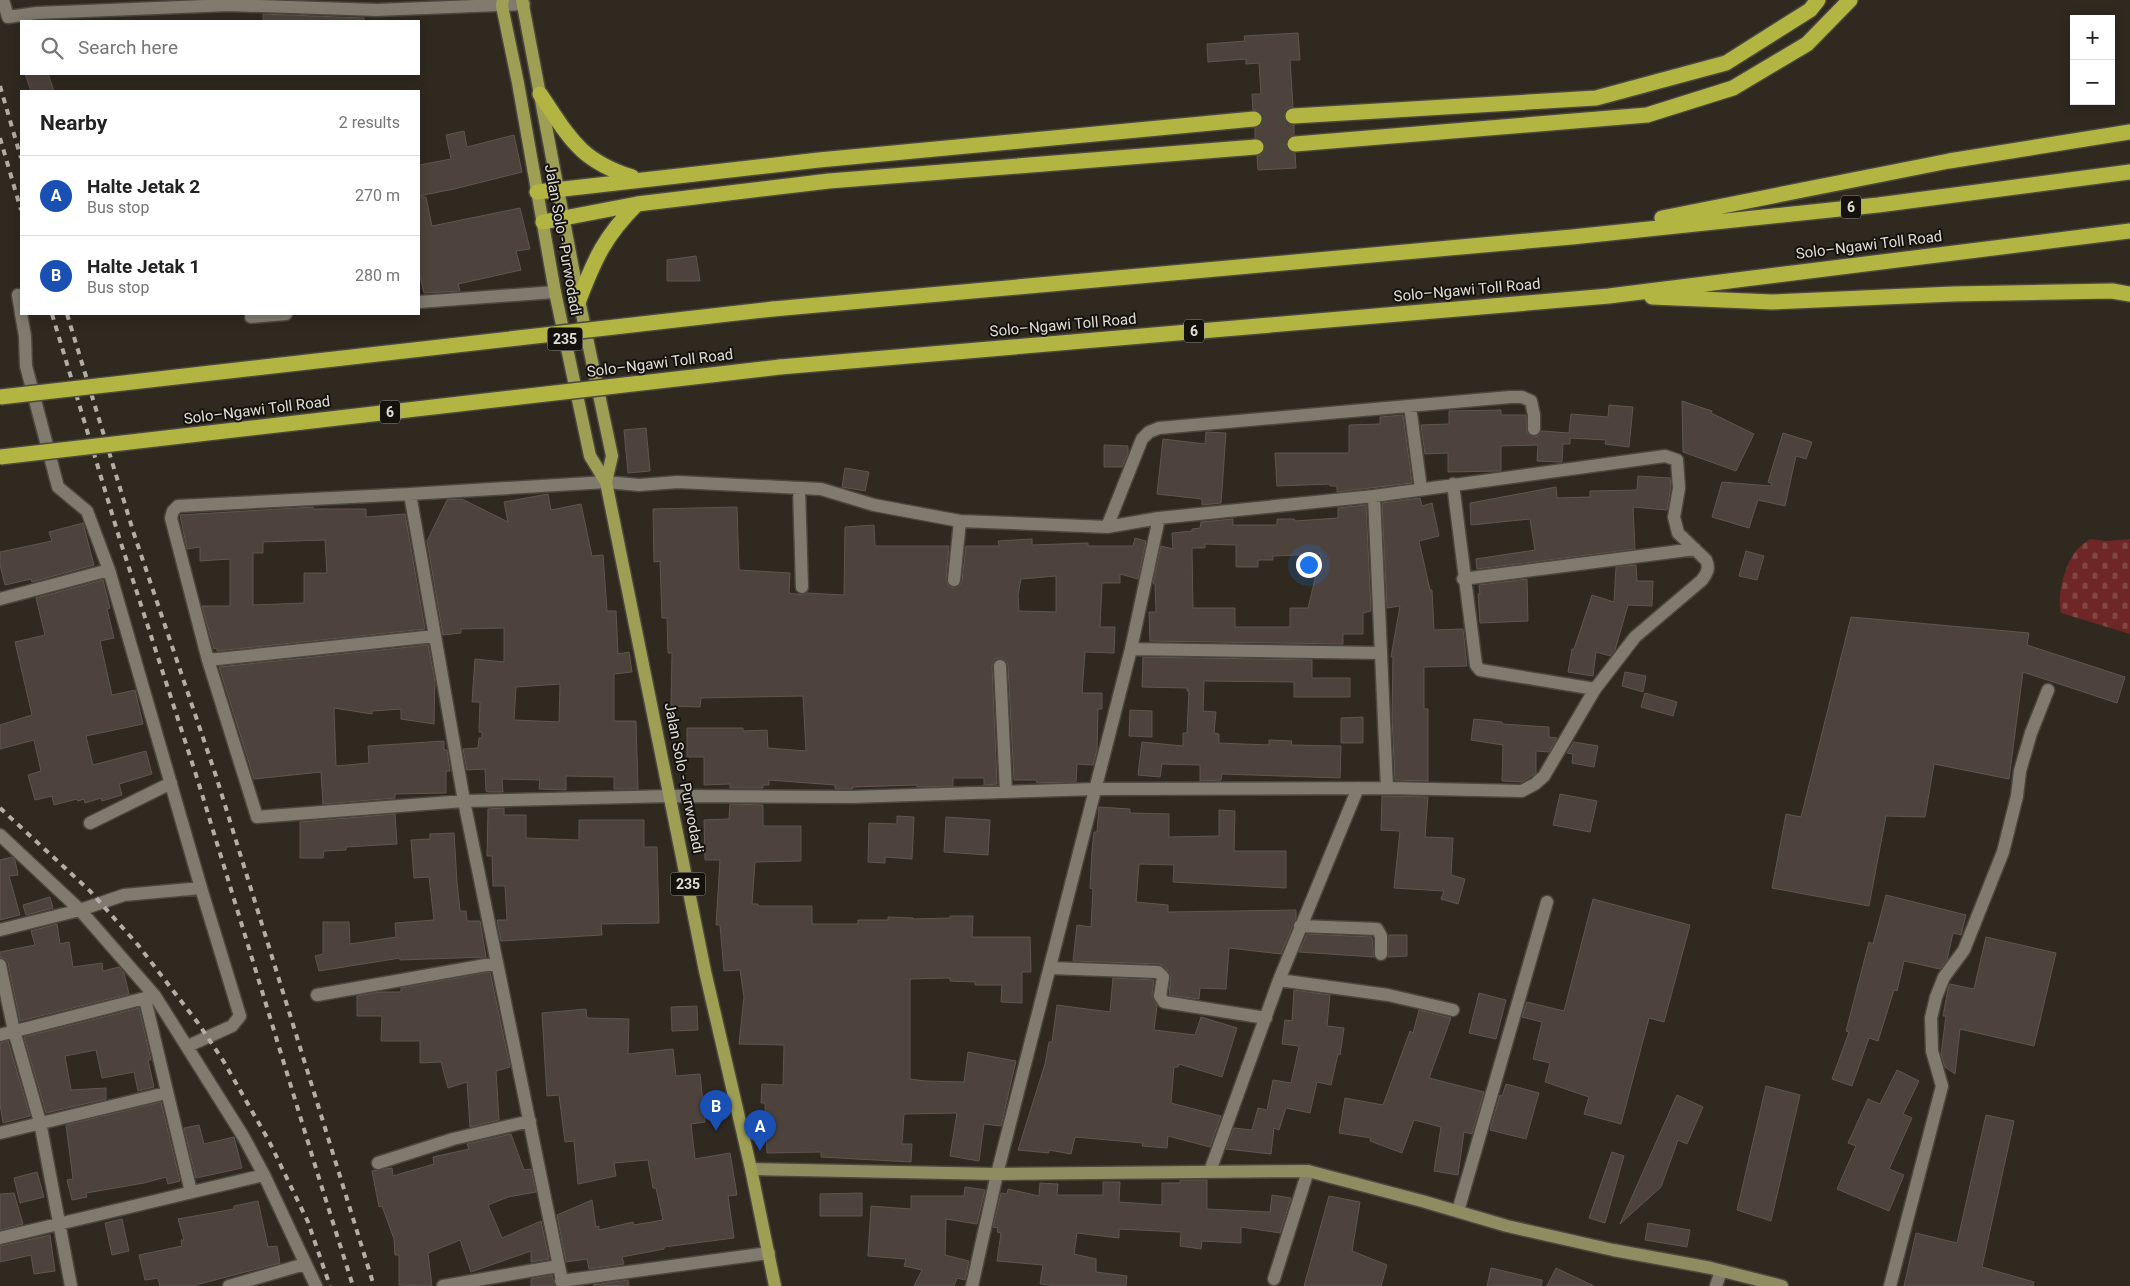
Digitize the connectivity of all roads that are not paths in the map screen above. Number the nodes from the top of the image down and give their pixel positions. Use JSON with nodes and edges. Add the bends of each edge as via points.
{"nodes":[{"id":1,"x":3,"y":0,"type":"edge"},
{"id":2,"x":1818,"y":0,"type":"edge"},
{"id":3,"x":1850,"y":0,"type":"edge"},
{"id":4,"x":229,"y":2,"type":"edge"},
{"id":5,"x":523,"y":2,"type":"edge"},
{"id":6,"x":503,"y":3,"type":"edge"},
{"id":7,"x":75,"y":6,"type":"edge"},
{"id":8,"x":540,"y":94,"type":"junction"},
{"id":9,"x":1293,"y":116,"type":"tunnel mouth"},
{"id":10,"x":1254,"y":119,"type":"tunnel mouth"},
{"id":11,"x":2130,"y":132,"type":"edge"},
{"id":12,"x":1295,"y":144,"type":"tunnel mouth"},
{"id":13,"x":1256,"y":147,"type":"tunnel mouth"},
{"id":14,"x":2130,"y":172,"type":"edge"},
{"id":15,"x":638,"y":180,"type":"junction"},
{"id":16,"x":557,"y":189,"type":"junction"},
{"id":17,"x":537,"y":192,"type":"junction"},
{"id":18,"x":637,"y":204,"type":"junction"},
{"id":19,"x":563,"y":218,"type":"junction"},
{"id":20,"x":542,"y":222,"type":"junction"},
{"id":21,"x":2130,"y":231,"type":"edge"},
{"id":22,"x":1572,"y":236,"type":"junction"},
{"id":23,"x":555,"y":292,"type":"junction"},
{"id":24,"x":2130,"y":294,"type":"edge"},
{"id":25,"x":18,"y":295,"type":"dead end"},
{"id":26,"x":1609,"y":296,"type":"junction"},
{"id":27,"x":579,"y":300,"type":"junction"},
{"id":28,"x":420,"y":302,"type":"edge"},
{"id":29,"x":20,"y":307,"type":"edge"},
{"id":30,"x":21,"y":315,"type":"edge"},
{"id":31,"x":274,"y":315,"type":"edge"},
{"id":32,"x":251,"y":317,"type":"dead end"},
{"id":33,"x":0,"y":397,"type":"edge"},
{"id":34,"x":1410,"y":406,"type":"junction"},
{"id":35,"x":1534,"y":429,"type":"dead end"},
{"id":36,"x":0,"y":457,"type":"edge"},
{"id":37,"x":606,"y":482,"type":"junction"},
{"id":38,"x":1453,"y":484,"type":"junction"},
{"id":39,"x":800,"y":488,"type":"junction"},
{"id":40,"x":1422,"y":489,"type":"junction"},
{"id":41,"x":410,"y":494,"type":"junction"},
{"id":42,"x":1374,"y":496,"type":"junction"},
{"id":43,"x":1159,"y":518,"type":"junction"},
{"id":44,"x":960,"y":521,"type":"junction"},
{"id":45,"x":1106,"y":527,"type":"junction"},
{"id":46,"x":1695,"y":549,"type":"junction"},
{"id":47,"x":109,"y":570,"type":"junction"},
{"id":48,"x":1464,"y":579,"type":"junction"},
{"id":49,"x":954,"y":580,"type":"dead end"},
{"id":50,"x":802,"y":587,"type":"dead end"},
{"id":51,"x":0,"y":599,"type":"edge"},
{"id":52,"x":435,"y":636,"type":"junction"},
{"id":53,"x":1131,"y":649,"type":"junction"},
{"id":54,"x":1380,"y":653,"type":"junction"},
{"id":55,"x":208,"y":660,"type":"junction"},
{"id":56,"x":1000,"y":666,"type":"dead end"},
{"id":57,"x":1595,"y":689,"type":"junction"},
{"id":58,"x":2048,"y":690,"type":"dead end"},
{"id":59,"x":171,"y":784,"type":"junction"},
{"id":60,"x":1358,"y":788,"type":"junction"},
{"id":61,"x":1387,"y":788,"type":"junction"},
{"id":62,"x":1095,"y":789,"type":"junction"},
{"id":63,"x":1006,"y":792,"type":"junction"},
{"id":64,"x":671,"y":796,"type":"junction"},
{"id":65,"x":464,"y":801,"type":"junction"},
{"id":66,"x":90,"y":823,"type":"dead end"},
{"id":67,"x":0,"y":835,"type":"edge"},
{"id":68,"x":201,"y":888,"type":"junction"},
{"id":69,"x":1548,"y":902,"type":"dead end"},
{"id":70,"x":80,"y":910,"type":"junction"},
{"id":71,"x":1300,"y":926,"type":"junction"},
{"id":72,"x":0,"y":930,"type":"edge"},
{"id":73,"x":1381,"y":954,"type":"dead end"},
{"id":74,"x":497,"y":963,"type":"junction"},
{"id":75,"x":0,"y":965,"type":"edge"},
{"id":76,"x":1051,"y":968,"type":"junction"},
{"id":77,"x":1278,"y":980,"type":"junction"},
{"id":78,"x":317,"y":995,"type":"dead end"},
{"id":79,"x":150,"y":997,"type":"junction"},
{"id":80,"x":1453,"y":1010,"type":"dead end"},
{"id":81,"x":1266,"y":1018,"type":"junction"},
{"id":82,"x":14,"y":1031,"type":"junction"},
{"id":83,"x":0,"y":1035,"type":"edge"},
{"id":84,"x":188,"y":1046,"type":"junction"},
{"id":85,"x":166,"y":1094,"type":"junction"},
{"id":86,"x":530,"y":1120,"type":"junction"},
{"id":87,"x":40,"y":1122,"type":"junction"},
{"id":88,"x":0,"y":1133,"type":"edge"},
{"id":89,"x":378,"y":1163,"type":"dead end"},
{"id":90,"x":751,"y":1169,"type":"junction"},
{"id":91,"x":1210,"y":1171,"type":"junction"},
{"id":92,"x":1308,"y":1171,"type":"junction"},
{"id":93,"x":997,"y":1174,"type":"junction"},
{"id":94,"x":264,"y":1175,"type":"junction"},
{"id":95,"x":191,"y":1192,"type":"junction"},
{"id":96,"x":1458,"y":1211,"type":"junction"},
{"id":97,"x":59,"y":1224,"type":"junction"},
{"id":98,"x":0,"y":1238,"type":"edge"},
{"id":99,"x":768,"y":1253,"type":"junction"},
{"id":100,"x":306,"y":1264,"type":"junction"},
{"id":101,"x":558,"y":1266,"type":"junction"},
{"id":102,"x":1721,"y":1271,"type":"junction"},
{"id":103,"x":1274,"y":1280,"type":"dead end"},
{"id":104,"x":562,"y":1283,"type":"edge"},
{"id":105,"x":71,"y":1286,"type":"edge"},
{"id":106,"x":229,"y":1286,"type":"edge"},
{"id":107,"x":316,"y":1286,"type":"edge"},
{"id":108,"x":443,"y":1286,"type":"edge"},
{"id":109,"x":776,"y":1286,"type":"edge"},
{"id":110,"x":972,"y":1286,"type":"edge"},
{"id":111,"x":1716,"y":1286,"type":"edge"},
{"id":112,"x":1781,"y":1286,"type":"edge"},
{"id":113,"x":1890,"y":1286,"type":"edge"}],
"edges":[{"from":1,"to":7,"type":"street","via":[[8,17]]},
{"from":2,"to":9,"type":"highway","via":[[1810,10],[1726,63],[1596,98]]},
{"from":3,"to":12,"type":"highway","via":[[1807,44],[1733,88],[1647,116]]},
{"from":4,"to":6,"type":"street","via":[[377,10]]},
{"from":4,"to":7,"type":"street"},
{"from":5,"to":6,"type":"street"},
{"from":5,"to":8,"type":"main road","name":"Jalan Solo - Purwodadi"},
{"from":6,"to":17,"type":"main road","name":"Jalan Solo - Purwodadi","number":"235"},
{"from":8,"to":15,"type":"highway","via":[[572,140],[587,155],[608,169]]},
{"from":8,"to":16,"type":"main road","name":"Jalan Solo - Purwodadi"},
{"from":10,"to":15,"type":"highway"},
{"from":11,"to":22,"type":"highway","via":[[1949,160]]},
{"from":13,"to":18,"type":"highway","via":[[829,181]]},
{"from":14,"to":22,"type":"highway","number":"6","via":[[1878,205]]},
{"from":15,"to":16,"type":"highway"},
{"from":16,"to":17,"type":"highway"},
{"from":16,"to":19,"type":"main road","name":"Jalan Solo - Purwodadi"},
{"from":17,"to":20,"type":"main road","name":"Jalan Solo - Purwodadi","number":"235"},
{"from":18,"to":19,"type":"highway"},
{"from":18,"to":27,"type":"highway","via":[[603,243]]},
{"from":19,"to":20,"type":"highway"},
{"from":19,"to":27,"type":"main road","name":"Jalan Solo - Purwodadi","number":"235"},
{"from":20,"to":23,"type":"main road","name":"Jalan Solo - Purwodadi","number":"235"},
{"from":21,"to":26,"type":"highway","name":"Solo–Ngawi Toll Road","number":"6"},
{"from":22,"to":33,"type":"highway","number":"6","bridge":true,"via":[[773,309]]},
{"from":23,"to":28,"type":"street"},
{"from":23,"to":37,"type":"main road","name":"Jalan Solo - Purwodadi","number":"235","via":[[590,456]]},
{"from":24,"to":26,"type":"highway","via":[[2112,291],[1953,294],[1772,302]]},
{"from":25,"to":29,"type":"street"},
{"from":26,"to":36,"type":"highway","name":"Solo–Ngawi Toll Road","number":"6","bridge":true,"via":[[780,367]]},
{"from":27,"to":37,"type":"main road","name":"Jalan Solo - Purwodadi","number":"235","via":[[612,456]]},
{"from":30,"to":47,"type":"street","via":[[26,366],[58,486],[87,511]]},
{"from":31,"to":32,"type":"street"},
{"from":34,"to":35,"type":"street","via":[[1522,397],[1530,401]]},
{"from":34,"to":40,"type":"street"},
{"from":34,"to":45,"type":"street","via":[[1159,428],[1142,439]]},
{"from":37,"to":39,"type":"street"},
{"from":37,"to":41,"type":"street"},
{"from":37,"to":64,"type":"main road","name":"Jalan Solo - Purwodadi","number":"235"},
{"from":38,"to":40,"type":"street"},
{"from":38,"to":46,"type":"street","via":[[1672,457],[1679,467],[1674,516],[1678,533]]},
{"from":38,"to":48,"type":"street"},
{"from":39,"to":44,"type":"street","via":[[821,490],[874,506]]},
{"from":39,"to":50,"type":"street"},
{"from":40,"to":42,"type":"street"},
{"from":41,"to":52,"type":"street"},
{"from":41,"to":55,"type":"street","via":[[178,506],[171,518]]},
{"from":42,"to":43,"type":"street"},
{"from":42,"to":54,"type":"street"},
{"from":43,"to":45,"type":"street"},
{"from":43,"to":53,"type":"street"},
{"from":44,"to":45,"type":"street"},
{"from":44,"to":49,"type":"street"},
{"from":46,"to":48,"type":"street"},
{"from":46,"to":57,"type":"street","via":[[1708,565],[1702,580],[1635,637]]},
{"from":47,"to":51,"type":"street"},
{"from":47,"to":59,"type":"street"},
{"from":48,"to":57,"type":"street","via":[[1476,665],[1480,670]]},
{"from":52,"to":55,"type":"street"},
{"from":52,"to":65,"type":"street"},
{"from":53,"to":54,"type":"street"},
{"from":53,"to":62,"type":"street"},
{"from":54,"to":61,"type":"street"},
{"from":55,"to":65,"type":"street","via":[[257,817]]},
{"from":56,"to":63,"type":"street"},
{"from":57,"to":61,"type":"street","via":[[1544,776],[1530,788],[1522,791]]},
{"from":58,"to":113,"type":"street","via":[[2020,771],[2003,852],[1964,950],[1944,977],[1936,996],[1931,1018],[1932,1051],[1942,1086]]},
{"from":59,"to":66,"type":"street"},
{"from":59,"to":68,"type":"street"},
{"from":60,"to":61,"type":"street"},
{"from":60,"to":62,"type":"street"},
{"from":60,"to":71,"type":"street"},
{"from":62,"to":63,"type":"street"},
{"from":62,"to":76,"type":"street"},
{"from":63,"to":64,"type":"street","via":[[852,797]]},
{"from":64,"to":65,"type":"street"},
{"from":64,"to":90,"type":"main road","name":"Jalan Solo - Purwodadi","number":"235","via":[[705,971]]},
{"from":65,"to":74,"type":"street"},
{"from":67,"to":70,"type":"street"},
{"from":68,"to":70,"type":"street","via":[[124,895]]},
{"from":68,"to":84,"type":"street","via":[[240,1016],[232,1026]]},
{"from":69,"to":96,"type":"street"},
{"from":70,"to":72,"type":"street"},
{"from":70,"to":79,"type":"street"},
{"from":71,"to":73,"type":"street","via":[[1377,929],[1381,936]]},
{"from":71,"to":77,"type":"street"},
{"from":74,"to":78,"type":"street"},
{"from":74,"to":86,"type":"street"},
{"from":75,"to":82,"type":"street"},
{"from":76,"to":81,"type":"street","via":[[1155,971],[1163,977],[1160,996],[1164,1002]]},
{"from":76,"to":93,"type":"street"},
{"from":77,"to":80,"type":"street","via":[[1388,995]]},
{"from":77,"to":81,"type":"street"},
{"from":79,"to":82,"type":"street"},
{"from":79,"to":84,"type":"street"},
{"from":79,"to":85,"type":"street"},
{"from":81,"to":91,"type":"street"},
{"from":82,"to":83,"type":"street"},
{"from":82,"to":87,"type":"street"},
{"from":84,"to":94,"type":"street"},
{"from":85,"to":87,"type":"street"},
{"from":85,"to":95,"type":"street"},
{"from":86,"to":89,"type":"street"},
{"from":86,"to":101,"type":"street"},
{"from":87,"to":88,"type":"street"},
{"from":87,"to":97,"type":"street"},
{"from":90,"to":93,"type":"main road"},
{"from":90,"to":99,"type":"main road","name":"Jalan Solo - Purwodadi","number":"235"},
{"from":91,"to":92,"type":"main road"},
{"from":91,"to":93,"type":"main road"},
{"from":92,"to":96,"type":"main road"},
{"from":92,"to":103,"type":"street"},
{"from":93,"to":110,"type":"street"},
{"from":94,"to":95,"type":"street"},
{"from":94,"to":100,"type":"street"},
{"from":95,"to":97,"type":"street"},
{"from":96,"to":102,"type":"main road","via":[[1613,1250]]},
{"from":97,"to":98,"type":"street"},
{"from":97,"to":105,"type":"street"},
{"from":99,"to":104,"type":"street"},
{"from":99,"to":109,"type":"main road","name":"Jalan Solo - Purwodadi","number":"235"},
{"from":100,"to":106,"type":"street"},
{"from":100,"to":107,"type":"street"},
{"from":101,"to":104,"type":"street"},
{"from":101,"to":108,"type":"street"},
{"from":102,"to":111,"type":"street"},
{"from":102,"to":112,"type":"main road"}]}
